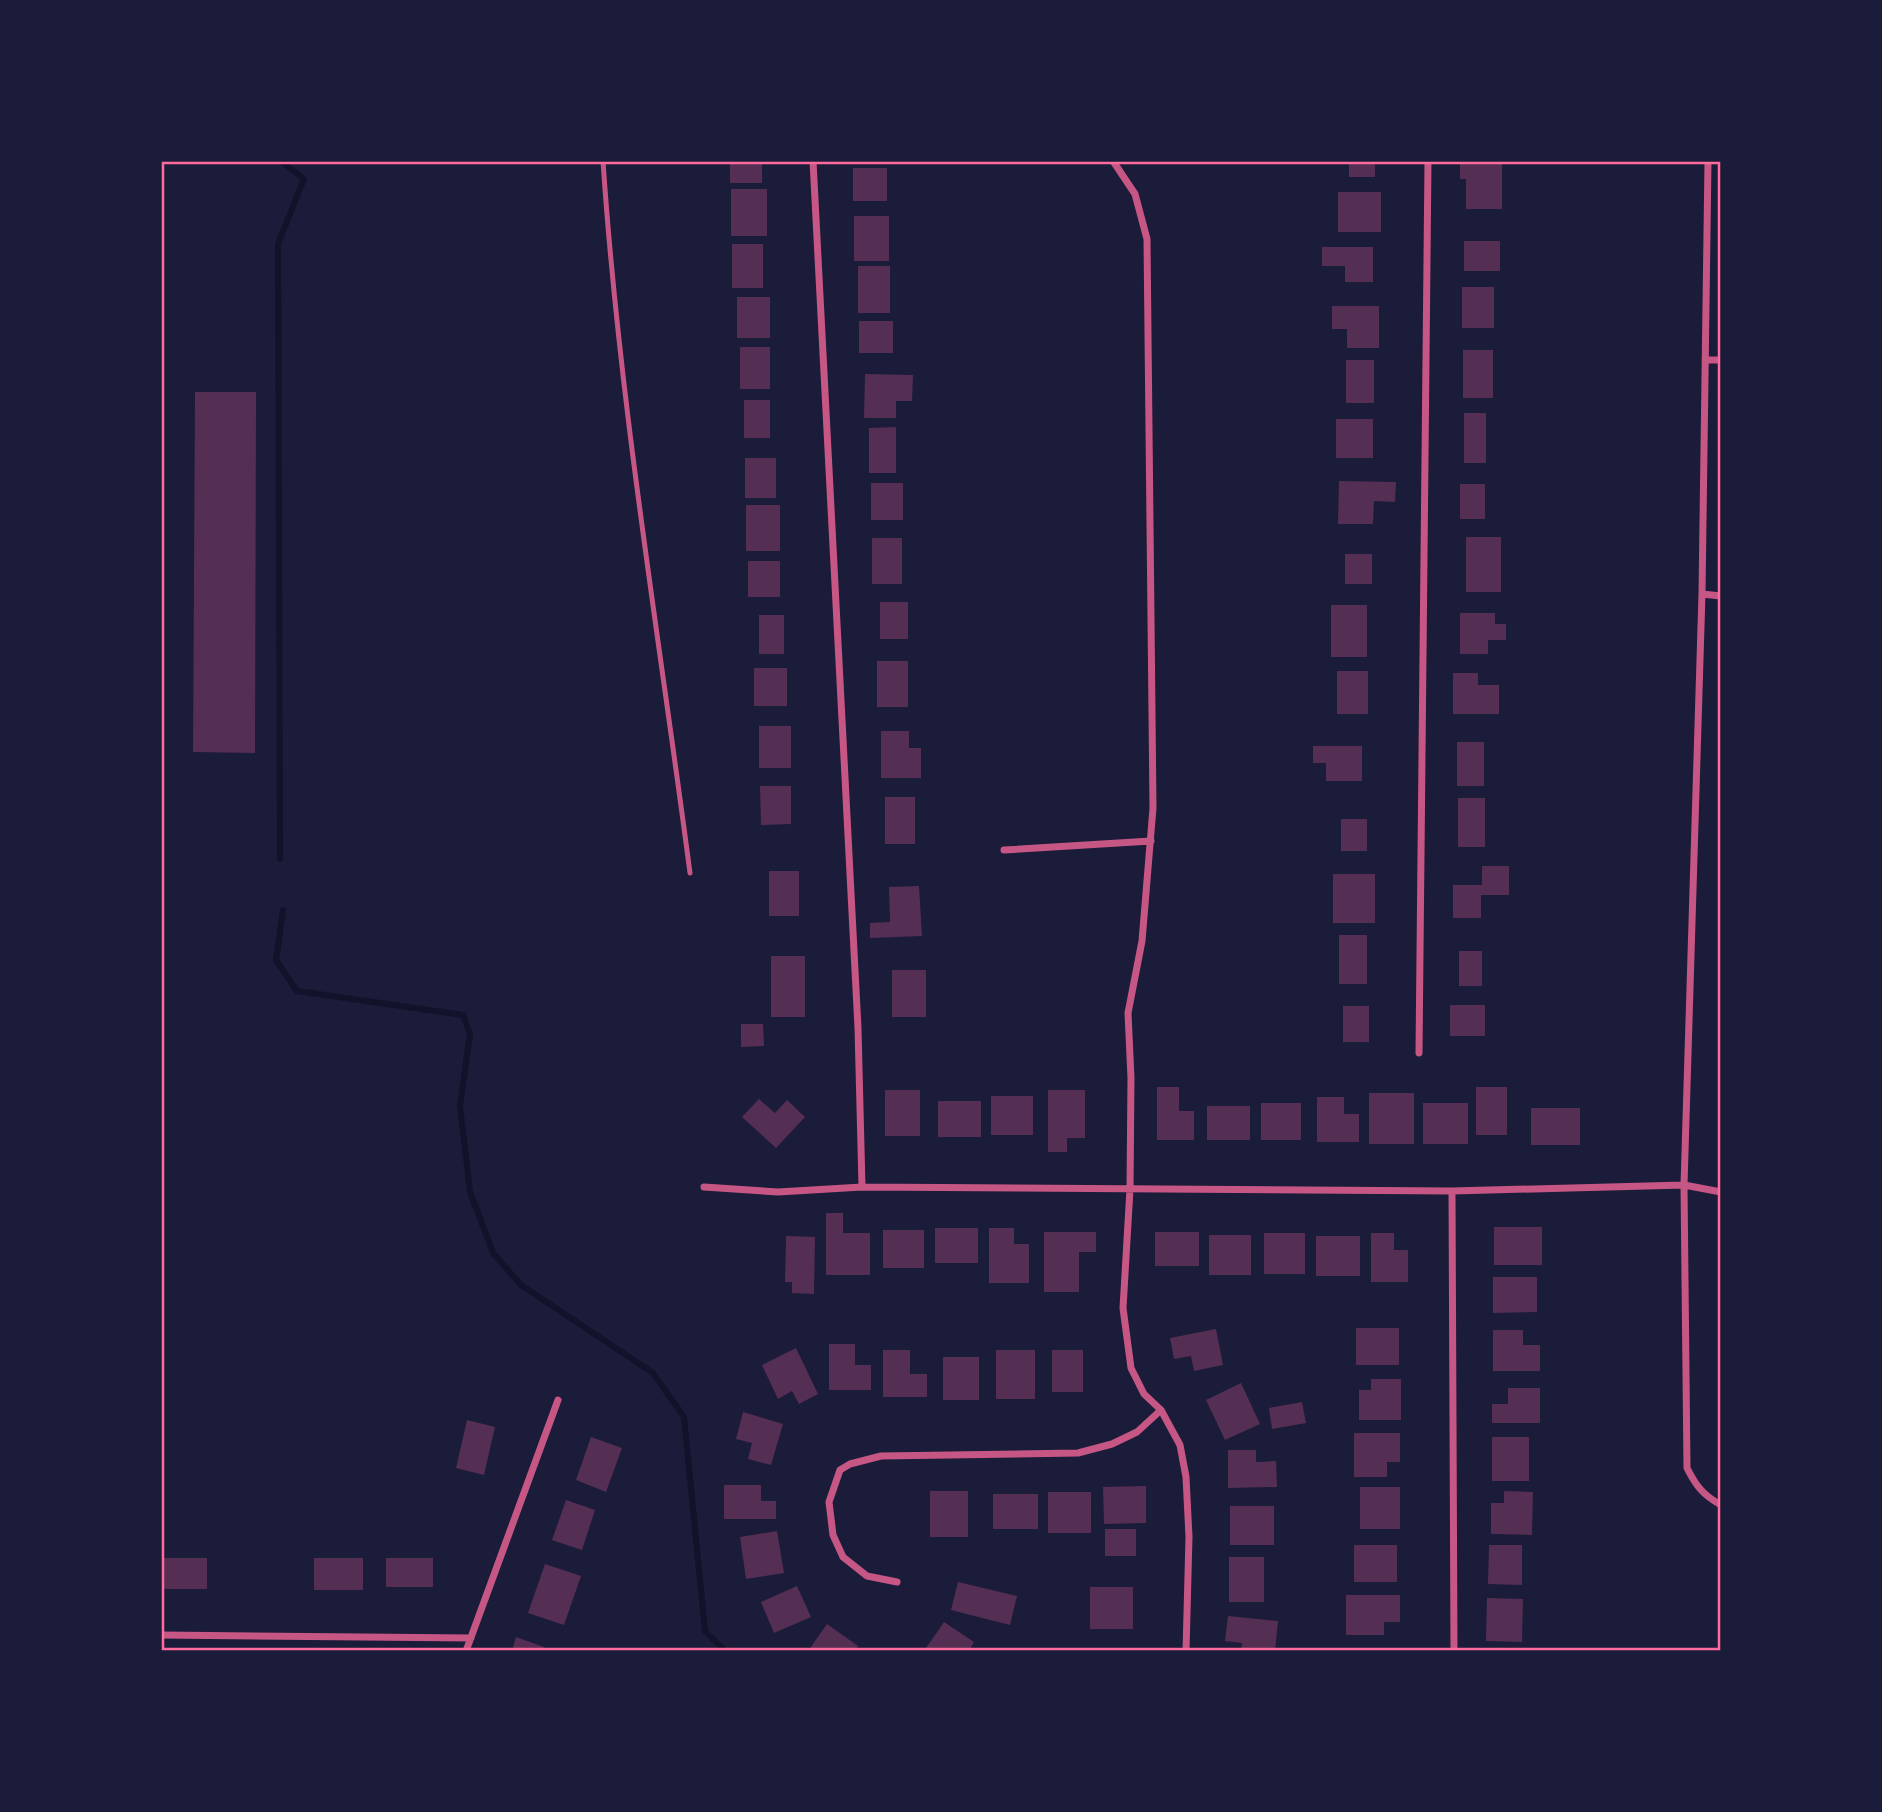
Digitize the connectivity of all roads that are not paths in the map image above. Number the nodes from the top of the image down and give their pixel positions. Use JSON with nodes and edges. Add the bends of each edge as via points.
{"nodes":[{"id":1,"x":603,"y":161,"type":"edge"},
{"id":2,"x":813,"y":161,"type":"edge"},
{"id":3,"x":1113,"y":161,"type":"edge"},
{"id":4,"x":1428,"y":161,"type":"edge"},
{"id":5,"x":1708,"y":161,"type":"edge"},
{"id":6,"x":1705,"y":360,"type":"junction"},
{"id":7,"x":1721,"y":360,"type":"edge"},
{"id":8,"x":1702,"y":594,"type":"junction"},
{"id":9,"x":1721,"y":596,"type":"edge"},
{"id":10,"x":1151,"y":841,"type":"junction"},
{"id":11,"x":1004,"y":849,"type":"dead end"},
{"id":12,"x":690,"y":873,"type":"dead end"},
{"id":13,"x":1419,"y":1054,"type":"dead end"},
{"id":14,"x":1684,"y":1185,"type":"junction"},
{"id":15,"x":704,"y":1187,"type":"dead end"},
{"id":16,"x":862,"y":1187,"type":"junction"},
{"id":17,"x":1130,"y":1189,"type":"junction"},
{"id":18,"x":1452,"y":1191,"type":"junction"},
{"id":19,"x":1721,"y":1192,"type":"edge"},
{"id":20,"x":558,"y":1401,"type":"dead end"},
{"id":21,"x":1161,"y":1410,"type":"junction"},
{"id":22,"x":1721,"y":1505,"type":"edge"},
{"id":23,"x":897,"y":1583,"type":"dead end"},
{"id":24,"x":161,"y":1635,"type":"edge"},
{"id":25,"x":471,"y":1638,"type":"junction"},
{"id":26,"x":466,"y":1651,"type":"edge"},
{"id":27,"x":1186,"y":1651,"type":"edge"},
{"id":28,"x":1454,"y":1651,"type":"edge"}],
"edges":[{"from":1,"to":12,"type":"lane","via":[[611,280]]},
{"from":2,"to":16,"type":"street","via":[[858,1028]]},
{"from":3,"to":10,"type":"street","via":[[1135,194],[1147,239]]},
{"from":4,"to":13,"type":"street"},
{"from":5,"to":6,"type":"street"},
{"from":6,"to":7,"type":"street"},
{"from":6,"to":8,"type":"street"},
{"from":8,"to":9,"type":"street"},
{"from":8,"to":14,"type":"street"},
{"from":10,"to":11,"type":"street"},
{"from":10,"to":17,"type":"street","via":[[1142,941],[1128,1013]]},
{"from":14,"to":18,"type":"street"},
{"from":14,"to":19,"type":"street"},
{"from":14,"to":22,"type":"street","via":[[1688,1468],[1696,1487]]},
{"from":15,"to":16,"type":"street","via":[[778,1192]]},
{"from":16,"to":17,"type":"street"},
{"from":17,"to":18,"type":"street"},
{"from":17,"to":21,"type":"street","via":[[1126,1338],[1131,1368],[1144,1394]]},
{"from":18,"to":28,"type":"street"},
{"from":20,"to":25,"type":"street"},
{"from":21,"to":23,"type":"street","via":[[1137,1432],[1078,1453],[881,1456],[840,1470],[829,1502],[833,1535],[844,1557],[867,1576]]},
{"from":21,"to":27,"type":"street","via":[[1180,1445],[1186,1477]]},
{"from":24,"to":25,"type":"street"},
{"from":25,"to":26,"type":"street"}]}
